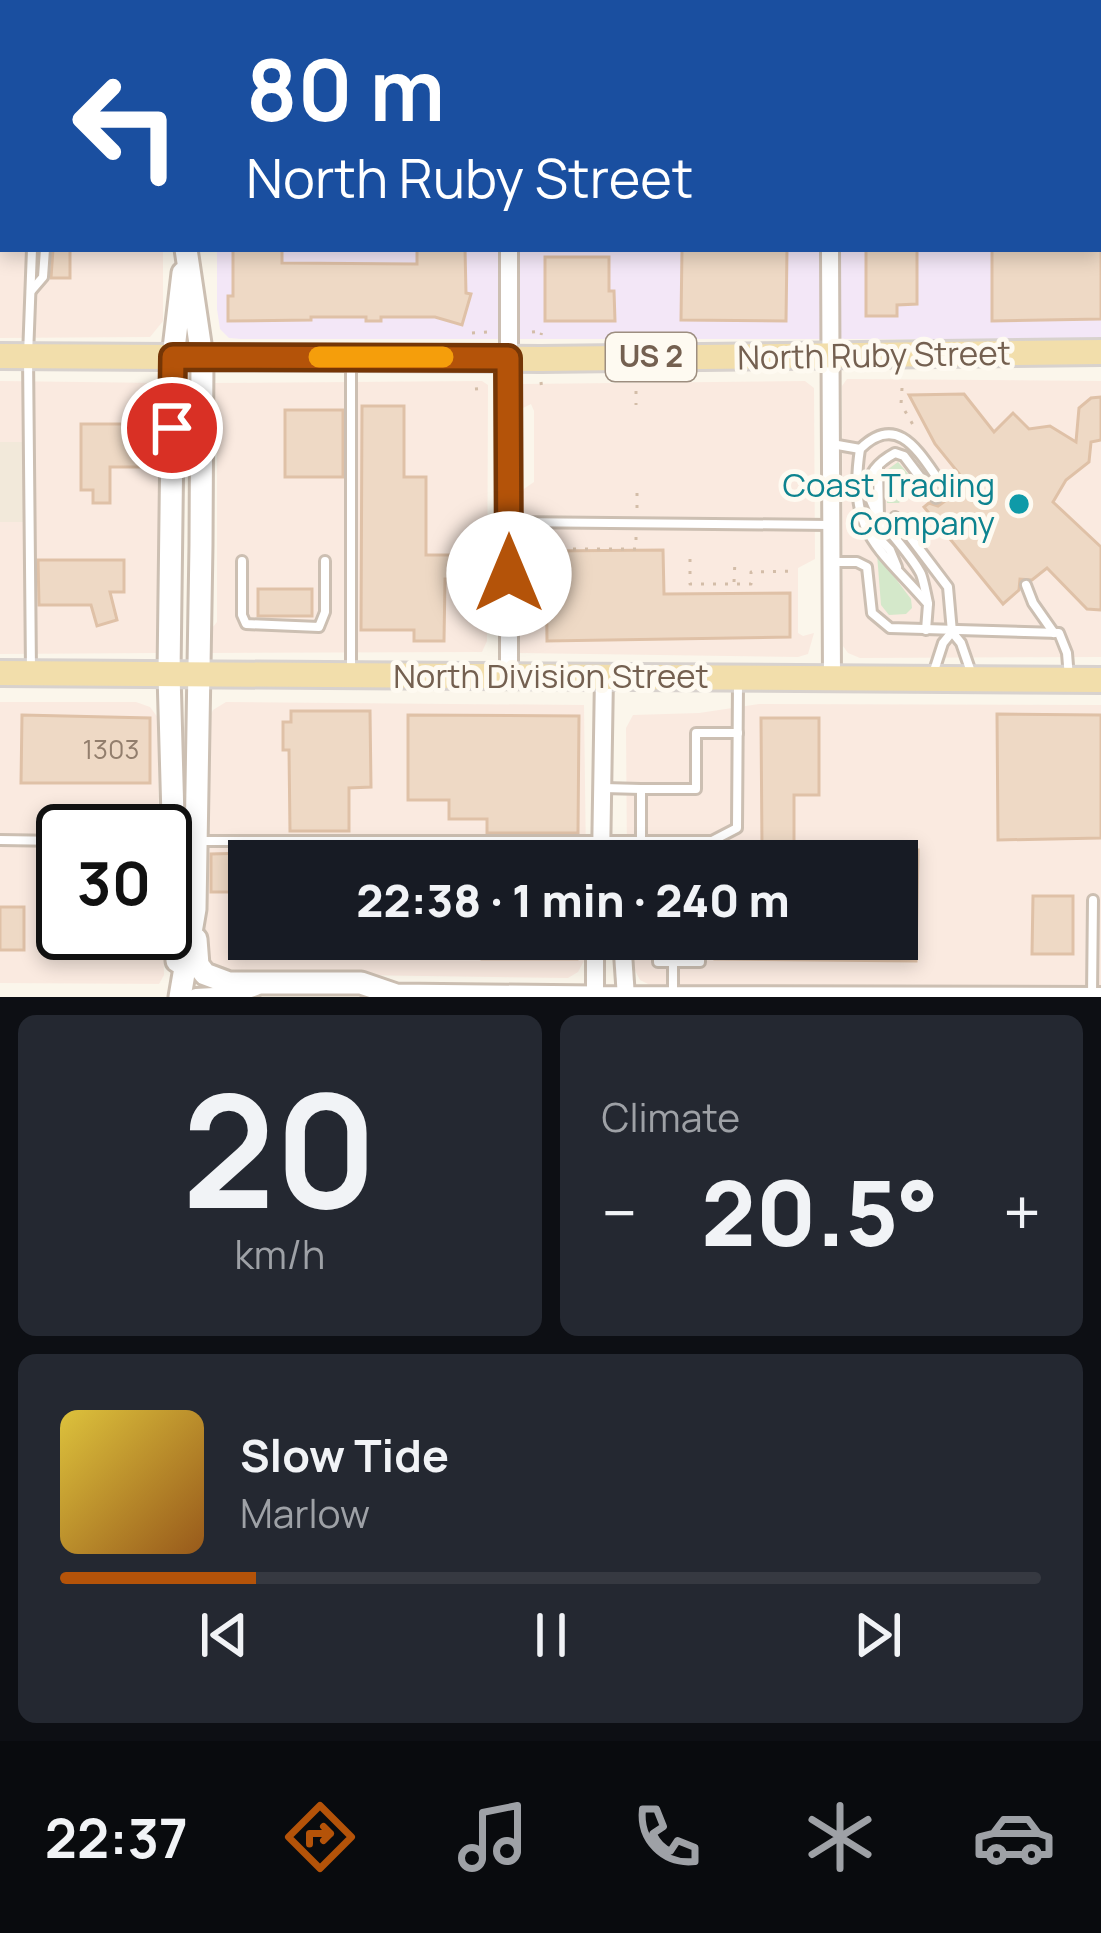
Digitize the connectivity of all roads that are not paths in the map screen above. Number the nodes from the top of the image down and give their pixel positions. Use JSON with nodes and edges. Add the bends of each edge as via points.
{"nodes":[{"id":1,"x":32,"y":252,"type":"edge"},
{"id":2,"x":45,"y":252,"type":"edge"},
{"id":3,"x":186,"y":252,"type":"edge"},
{"id":4,"x":186,"y":252,"type":"edge"},
{"id":5,"x":509,"y":252,"type":"edge"},
{"id":6,"x":830,"y":252,"type":"edge"},
{"id":7,"x":29,"y":294,"type":"junction"},
{"id":8,"x":1101,"y":352,"type":"edge"},
{"id":9,"x":0,"y":356,"type":"edge"},
{"id":10,"x":28,"y":356,"type":"junction"},
{"id":11,"x":173,"y":357,"type":"junction"},
{"id":12,"x":202,"y":357,"type":"junction"},
{"id":13,"x":351,"y":357,"type":"junction"},
{"id":14,"x":830,"y":357,"type":"junction"},
{"id":15,"x":508,"y":358,"type":"junction"},
{"id":16,"x":831,"y":444,"type":"junction"},
{"id":17,"x":860,"y":449,"type":"junction"},
{"id":18,"x":946,"y":490,"type":"dead end"},
{"id":19,"x":936,"y":497,"type":"dead end"},
{"id":20,"x":895,"y":517,"type":"dead end"},
{"id":21,"x":509,"y":522,"type":"junction"},
{"id":22,"x":831,"y":525,"type":"junction"},
{"id":23,"x":242,"y":561,"type":"dead end"},
{"id":24,"x":325,"y":561,"type":"dead end"},
{"id":25,"x":831,"y":562,"type":"junction"},
{"id":26,"x":1026,"y":585,"type":"dead end"},
{"id":27,"x":1016,"y":593,"type":"dead end"},
{"id":28,"x":1033,"y":603,"type":"junction"},
{"id":29,"x":928,"y":604,"type":"junction"},
{"id":30,"x":926,"y":630,"type":"junction"},
{"id":31,"x":952,"y":632,"type":"junction"},
{"id":32,"x":1054,"y":632,"type":"junction"},
{"id":33,"x":0,"y":673,"type":"edge"},
{"id":34,"x":31,"y":673,"type":"junction"},
{"id":35,"x":169,"y":674,"type":"junction"},
{"id":36,"x":199,"y":674,"type":"junction"},
{"id":37,"x":351,"y":675,"type":"junction"},
{"id":38,"x":509,"y":676,"type":"junction"},
{"id":39,"x":604,"y":676,"type":"junction"},
{"id":40,"x":738,"y":677,"type":"junction"},
{"id":41,"x":832,"y":677,"type":"junction"},
{"id":42,"x":932,"y":678,"type":"junction"},
{"id":43,"x":974,"y":679,"type":"junction"},
{"id":44,"x":1069,"y":680,"type":"junction"},
{"id":45,"x":1101,"y":680,"type":"edge"},
{"id":46,"x":738,"y":733,"type":"junction"},
{"id":47,"x":604,"y":788,"type":"junction"},
{"id":48,"x":641,"y":788,"type":"junction"},
{"id":49,"x":168,"y":804,"type":"edge"},
{"id":50,"x":604,"y":840,"type":"edge"},
{"id":51,"x":641,"y":840,"type":"edge"},
{"id":52,"x":714,"y":840,"type":"edge"},
{"id":53,"x":0,"y":841,"type":"edge"},
{"id":54,"x":36,"y":841,"type":"edge"},
{"id":55,"x":196,"y":841,"type":"junction"},
{"id":56,"x":228,"y":841,"type":"edge"},
{"id":57,"x":1093,"y":900,"type":"dead end"},
{"id":58,"x":195,"y":909,"type":"junction"},
{"id":59,"x":177,"y":960,"type":"edge"},
{"id":60,"x":595,"y":960,"type":"edge"},
{"id":61,"x":623,"y":960,"type":"edge"},
{"id":62,"x":658,"y":960,"type":"edge"},
{"id":63,"x":700,"y":960,"type":"edge"},
{"id":64,"x":673,"y":962,"type":"junction"},
{"id":65,"x":268,"y":983,"type":"junction"},
{"id":66,"x":673,"y":994,"type":"edge"},
{"id":67,"x":392,"y":996,"type":"edge"},
{"id":68,"x":501,"y":996,"type":"edge"},
{"id":69,"x":596,"y":996,"type":"edge"},
{"id":70,"x":626,"y":996,"type":"edge"},
{"id":71,"x":1097,"y":996,"type":"edge"},
{"id":72,"x":180,"y":997,"type":"edge"},
{"id":73,"x":196,"y":997,"type":"edge"}],
"edges":[{"from":1,"to":7,"type":"lane"},
{"from":2,"to":7,"type":"lane","via":[[44,277]]},
{"from":3,"to":11,"type":"street"},
{"from":4,"to":12,"type":"street"},
{"from":5,"to":15,"type":"street"},
{"from":6,"to":14,"type":"street"},
{"from":7,"to":10,"type":"lane"},
{"from":8,"to":14,"type":"main road","name":"North Ruby Street","number":"US 2"},
{"from":9,"to":10,"type":"main road","name":"North Ruby Street","number":"US 2"},
{"from":10,"to":11,"type":"main road","name":"North Ruby Street","number":"US 2"},
{"from":10,"to":34,"type":"lane"},
{"from":11,"to":12,"type":"main road","name":"North Ruby Street","number":"US 2"},
{"from":11,"to":35,"type":"street"},
{"from":12,"to":13,"type":"main road","name":"North Ruby Street","number":"US 2"},
{"from":12,"to":36,"type":"street"},
{"from":13,"to":15,"type":"main road","name":"North Ruby Street","number":"US 2"},
{"from":13,"to":37,"type":"lane"},
{"from":14,"to":15,"type":"main road","name":"North Ruby Street","number":"US 2"},
{"from":14,"to":16,"type":"street"},
{"from":15,"to":21,"type":"street"},
{"from":16,"to":17,"type":"lane"},
{"from":16,"to":22,"type":"street"},
{"from":17,"to":18,"type":"lane","via":[[879,433],[908,440]]},
{"from":17,"to":29,"type":"lane","via":[[856,502],[864,523],[883,558]]},
{"from":19,"to":29,"type":"lane","via":[[895,453],[869,481],[879,518],[921,574]]},
{"from":20,"to":31,"type":"lane","via":[[948,587]]},
{"from":21,"to":22,"type":"lane"},
{"from":21,"to":38,"type":"street"},
{"from":22,"to":25,"type":"street"},
{"from":23,"to":24,"type":"lane","via":[[242,615],[259,627],[319,627]]},
{"from":25,"to":30,"type":"lane","via":[[867,567],[875,620]]},
{"from":25,"to":41,"type":"street"},
{"from":26,"to":28,"type":"lane"},
{"from":27,"to":28,"type":"lane"},
{"from":28,"to":32,"type":"lane"},
{"from":29,"to":30,"type":"lane"},
{"from":30,"to":31,"type":"lane"},
{"from":31,"to":32,"type":"lane"},
{"from":31,"to":42,"type":"lane"},
{"from":31,"to":43,"type":"lane"},
{"from":32,"to":44,"type":"lane","via":[[1067,652]]},
{"from":33,"to":34,"type":"main road","name":"North Division Street"},
{"from":34,"to":35,"type":"main road","name":"North Division Street"},
{"from":35,"to":36,"type":"main road","name":"North Division Street"},
{"from":35,"to":49,"type":"street"},
{"from":36,"to":37,"type":"main road","name":"North Division Street"},
{"from":36,"to":55,"type":"street"},
{"from":37,"to":38,"type":"main road","name":"North Division Street"},
{"from":38,"to":39,"type":"main road","name":"North Division Street"},
{"from":39,"to":40,"type":"main road","name":"North Division Street"},
{"from":39,"to":47,"type":"street"},
{"from":40,"to":41,"type":"main road","name":"North Division Street"},
{"from":40,"to":46,"type":"lane"},
{"from":41,"to":42,"type":"main road","name":"North Division Street"},
{"from":42,"to":43,"type":"main road","name":"North Division Street"},
{"from":43,"to":44,"type":"main road","name":"North Division Street"},
{"from":44,"to":45,"type":"main road","name":"North Division Street"},
{"from":46,"to":48,"type":"lane","via":[[696,733],[696,789]]},
{"from":46,"to":52,"type":"lane","via":[[737,828]]},
{"from":47,"to":48,"type":"lane"},
{"from":47,"to":50,"type":"street"},
{"from":48,"to":51,"type":"lane"},
{"from":53,"to":54,"type":"lane"},
{"from":55,"to":56,"type":"lane"},
{"from":55,"to":58,"type":"street"},
{"from":57,"to":71,"type":"lane"},
{"from":58,"to":65,"type":"street","via":[[205,974]]},
{"from":58,"to":72,"type":"street"},
{"from":59,"to":72,"type":"street"},
{"from":60,"to":69,"type":"street"},
{"from":61,"to":70,"type":"street"},
{"from":62,"to":64,"type":"lane"},
{"from":63,"to":64,"type":"lane"},
{"from":64,"to":66,"type":"lane"},
{"from":65,"to":67,"type":"street","via":[[361,983]]},
{"from":65,"to":73,"type":"street"},
{"from":66,"to":70,"type":"street"},
{"from":66,"to":71,"type":"street"},
{"from":67,"to":68,"type":"street"},
{"from":68,"to":69,"type":"street"},
{"from":69,"to":70,"type":"street"}]}
